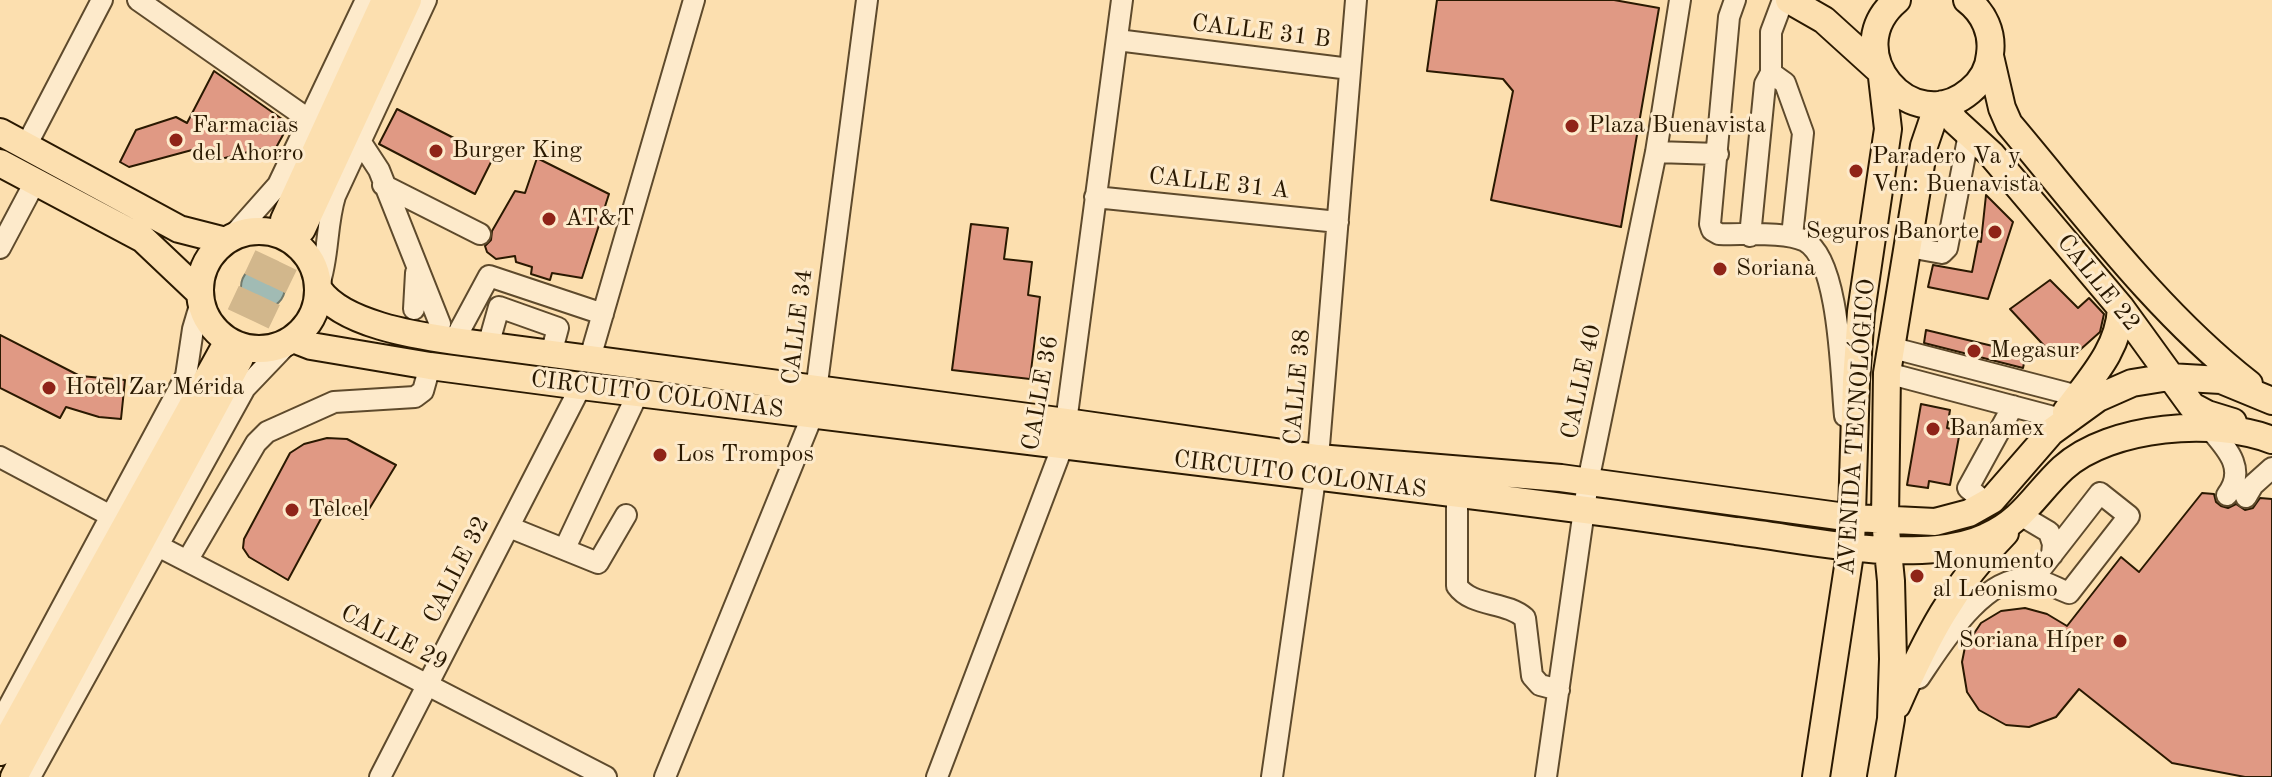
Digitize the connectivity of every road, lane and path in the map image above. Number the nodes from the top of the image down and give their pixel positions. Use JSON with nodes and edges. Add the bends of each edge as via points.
{"nodes":[{"id":1,"x":102,"y":0,"type":"edge"},
{"id":2,"x":138,"y":0,"type":"edge"},
{"id":3,"x":366,"y":0,"type":"edge"},
{"id":4,"x":385,"y":0,"type":"edge"},
{"id":5,"x":408,"y":0,"type":"edge"},
{"id":6,"x":426,"y":0,"type":"edge"},
{"id":7,"x":694,"y":0,"type":"edge"},
{"id":8,"x":867,"y":0,"type":"edge"},
{"id":9,"x":1122,"y":0,"type":"edge"},
{"id":10,"x":1356,"y":0,"type":"edge"},
{"id":11,"x":1680,"y":0,"type":"edge"},
{"id":12,"x":1735,"y":0,"type":"edge"},
{"id":13,"x":1786,"y":0,"type":"edge"},
{"id":14,"x":1897,"y":0,"type":"edge"},
{"id":15,"x":1967,"y":0,"type":"edge"},
{"id":16,"x":1986,"y":12,"type":"edge"},
{"id":17,"x":1117,"y":40,"type":"junction"},
{"id":18,"x":1990,"y":56,"type":"junction"},
{"id":19,"x":1350,"y":69,"type":"junction"},
{"id":20,"x":1771,"y":73,"type":"junction"},
{"id":21,"x":1880,"y":73,"type":"junction"},
{"id":22,"x":1940,"y":104,"type":"junction"},
{"id":23,"x":311,"y":121,"type":"junction"},
{"id":24,"x":0,"y":132,"type":"edge"},
{"id":25,"x":1969,"y":134,"type":"junction"},
{"id":26,"x":360,"y":141,"type":"junction"},
{"id":27,"x":26,"y":146,"type":"junction"},
{"id":28,"x":1656,"y":152,"type":"junction"},
{"id":29,"x":1718,"y":154,"type":"junction"},
{"id":30,"x":0,"y":163,"type":"edge"},
{"id":31,"x":35,"y":182,"type":"junction"},
{"id":32,"x":383,"y":185,"type":"junction"},
{"id":33,"x":1095,"y":197,"type":"junction"},
{"id":34,"x":1338,"y":222,"type":"junction"},
{"id":35,"x":480,"y":234,"type":"dead end"},
{"id":36,"x":1750,"y":236,"type":"junction"},
{"id":37,"x":1792,"y":236,"type":"junction"},
{"id":38,"x":228,"y":240,"type":"junction"},
{"id":39,"x":1909,"y":247,"type":"junction"},
{"id":40,"x":0,"y":248,"type":"edge"},
{"id":41,"x":417,"y":267,"type":"junction"},
{"id":42,"x":319,"y":288,"type":"junction"},
{"id":43,"x":200,"y":297,"type":"junction"},
{"id":44,"x":2121,"y":308,"type":"junction"},
{"id":45,"x":414,"y":309,"type":"dead end"},
{"id":46,"x":603,"y":314,"type":"junction"},
{"id":47,"x":447,"y":332,"type":"junction"},
{"id":48,"x":291,"y":341,"type":"junction"},
{"id":49,"x":488,"y":346,"type":"junction"},
{"id":50,"x":551,"y":354,"type":"junction"},
{"id":51,"x":590,"y":358,"type":"junction"},
{"id":52,"x":1888,"y":360,"type":"junction"},
{"id":53,"x":430,"y":366,"type":"junction"},
{"id":54,"x":2169,"y":377,"type":"junction"},
{"id":55,"x":581,"y":386,"type":"junction"},
{"id":56,"x":638,"y":393,"type":"junction"},
{"id":57,"x":2078,"y":396,"type":"junction"},
{"id":58,"x":2270,"y":400,"type":"edge"},
{"id":59,"x":814,"y":402,"type":"junction"},
{"id":60,"x":2013,"y":406,"type":"junction"},
{"id":61,"x":2056,"y":425,"type":"junction"},
{"id":62,"x":2209,"y":428,"type":"junction"},
{"id":63,"x":1065,"y":434,"type":"junction"},
{"id":64,"x":2270,"y":439,"type":"edge"},
{"id":65,"x":0,"y":457,"type":"edge"},
{"id":66,"x":1317,"y":468,"type":"junction"},
{"id":67,"x":2272,"y":468,"type":"edge"},
{"id":68,"x":1588,"y":482,"type":"junction"},
{"id":69,"x":1457,"y":494,"type":"junction"},
{"id":70,"x":1977,"y":496,"type":"junction"},
{"id":71,"x":1853,"y":506,"type":"junction"},
{"id":72,"x":1585,"y":509,"type":"junction"},
{"id":73,"x":626,"y":515,"type":"dead end"},
{"id":74,"x":111,"y":516,"type":"junction"},
{"id":75,"x":2022,"y":516,"type":"junction"},
{"id":76,"x":1885,"y":520,"type":"junction"},
{"id":77,"x":509,"y":527,"type":"junction"},
{"id":78,"x":158,"y":546,"type":"junction"},
{"id":79,"x":1851,"y":547,"type":"junction"},
{"id":80,"x":565,"y":548,"type":"junction"},
{"id":81,"x":1886,"y":550,"type":"junction"},
{"id":82,"x":2052,"y":555,"type":"junction"},
{"id":83,"x":187,"y":561,"type":"junction"},
{"id":84,"x":2033,"y":579,"type":"junction"},
{"id":85,"x":427,"y":685,"type":"junction"},
{"id":86,"x":1559,"y":690,"type":"junction"},
{"id":87,"x":1891,"y":719,"type":"junction"},
{"id":88,"x":0,"y":723,"type":"edge"},
{"id":89,"x":0,"y":752,"type":"edge"},
{"id":90,"x":14,"y":777,"type":"edge"},
{"id":91,"x":30,"y":777,"type":"edge"},
{"id":92,"x":380,"y":777,"type":"edge"},
{"id":93,"x":606,"y":777,"type":"edge"},
{"id":94,"x":665,"y":777,"type":"edge"},
{"id":95,"x":937,"y":777,"type":"edge"},
{"id":96,"x":1272,"y":777,"type":"edge"},
{"id":97,"x":1546,"y":777,"type":"edge"},
{"id":98,"x":1816,"y":777,"type":"edge"},
{"id":99,"x":1881,"y":777,"type":"edge"}],
"edges":[{"from":1,"to":27,"type":"street"},
{"from":2,"to":23,"type":"street"},
{"from":3,"to":23,"type":"street"},
{"from":4,"to":5,"type":"main road","via":[[293,224]]},
{"from":6,"to":26,"type":"street"},
{"from":7,"to":46,"type":"street"},
{"from":8,"to":59,"type":"street","name":"CALLE 34"},
{"from":9,"to":17,"type":"street","name":"CALLE 36"},
{"from":10,"to":19,"type":"street","name":"CALLE 38"},
{"from":11,"to":28,"type":"street","name":"CALLE 40"},
{"from":12,"to":29,"type":"street","via":[[1729,17]]},
{"from":13,"to":20,"type":"street","via":[[1771,32]]},
{"from":13,"to":21,"type":"main road","via":[[1824,20]]},
{"from":14,"to":21,"type":"main road","name":"AVENIDA TECNOLÓGICO","via":[[1876,31]]},
{"from":15,"to":16,"type":"main road","via":[[1980,13]]},
{"from":16,"to":18,"type":"main road","name":"CALLE 22"},
{"from":17,"to":19,"type":"street","name":"CALLE 31 B"},
{"from":17,"to":33,"type":"street","name":"CALLE 36"},
{"from":18,"to":22,"type":"main road","via":[[1977,84],[1959,99]]},
{"from":18,"to":58,"type":"main road","name":"CALLE 22","via":[[2009,124],[2169,313]]},
{"from":19,"to":34,"type":"street","name":"CALLE 38"},
{"from":20,"to":36,"type":"street","via":[[1765,84]]},
{"from":20,"to":37,"type":"street","via":[[1785,83],[1803,133]]},
{"from":21,"to":22,"type":"main road","via":[[1906,98]]},
{"from":21,"to":71,"type":"main road","name":"AVENIDA TECNOLÓGICO","via":[[1888,129],[1861,312]]},
{"from":22,"to":25,"type":"main road","name":"CALLE 22"},
{"from":22,"to":39,"type":"main road","name":"AVENIDA TECNOLÓGICO","via":[[1924,146]]},
{"from":23,"to":38,"type":"street","via":[[278,185]]},
{"from":24,"to":27,"type":"main road"},
{"from":25,"to":39,"type":"street","via":[[1947,248],[1942,253]]},
{"from":25,"to":44,"type":"main road","name":"CALLE 22"},
{"from":26,"to":32,"type":"street"},
{"from":26,"to":42,"type":"street","via":[[330,212]]},
{"from":27,"to":38,"type":"main road","via":[[179,229]]},
{"from":28,"to":29,"type":"street"},
{"from":28,"to":68,"type":"street","name":"CALLE 40"},
{"from":29,"to":36,"type":"street","via":[[1712,230]]},
{"from":30,"to":31,"type":"main road"},
{"from":31,"to":40,"type":"street"},
{"from":31,"to":43,"type":"main road","via":[[143,239]]},
{"from":32,"to":35,"type":"street"},
{"from":32,"to":41,"type":"street"},
{"from":33,"to":34,"type":"street","name":"CALLE 31 A"},
{"from":33,"to":63,"type":"street","name":"CALLE 36"},
{"from":34,"to":66,"type":"street","name":"CALLE 38"},
{"from":36,"to":37,"type":"street"},
{"from":37,"to":71,"type":"street","via":[[1807,241],[1818,253],[1832,284]]},
{"from":38,"to":42,"type":"main road","via":[[246,232],[279,234],[306,254]]},
{"from":38,"to":43,"type":"main road","via":[[211,255],[202,273]]},
{"from":39,"to":52,"type":"main road","name":"AVENIDA TECNOLÓGICO"},
{"from":41,"to":45,"type":"street"},
{"from":41,"to":47,"type":"street"},
{"from":42,"to":47,"type":"main road","name":"CIRCUITO COLONIAS","via":[[328,303],[368,322]]},
{"from":42,"to":48,"type":"main road","via":[[316,309]]},
{"from":43,"to":48,"type":"main road","via":[[207,319],[234,344],[271,349]]},
{"from":43,"to":74,"type":"street","via":[[186,376]]},
{"from":44,"to":54,"type":"main road","name":"CALLE 22"},
{"from":44,"to":57,"type":"main road","via":[[2113,348]]},
{"from":46,"to":47,"type":"street","via":[[489,276]]},
{"from":46,"to":51,"type":"street"},
{"from":47,"to":49,"type":"main road","name":"CIRCUITO COLONIAS"},
{"from":48,"to":53,"type":"main road","name":"CIRCUITO COLONIAS"},
{"from":48,"to":78,"type":"street","via":[[245,388]]},
{"from":49,"to":50,"type":"main road","name":"CIRCUITO COLONIAS"},
{"from":49,"to":50,"type":"street","via":[[499,307],[558,328]]},
{"from":50,"to":51,"type":"main road","name":"CIRCUITO COLONIAS"},
{"from":51,"to":59,"type":"main road","name":"CIRCUITO COLONIAS"},
{"from":52,"to":57,"type":"street"},
{"from":52,"to":60,"type":"street"},
{"from":52,"to":76,"type":"main road","name":"AVENIDA TECNOLÓGICO"},
{"from":53,"to":55,"type":"main road","name":"CIRCUITO COLONIAS"},
{"from":53,"to":83,"type":"street","via":[[423,391],[415,397],[334,402],[267,432]]},
{"from":54,"to":58,"type":"main road","name":"CIRCUITO COLONIAS","via":[[2221,380]]},
{"from":54,"to":61,"type":"main road","name":"CIRCUITO COLONIAS","via":[[2132,383]]},
{"from":54,"to":64,"type":"main road","name":"CALLE 22","via":[[2192,406]]},
{"from":55,"to":56,"type":"main road","name":"CIRCUITO COLONIAS"},
{"from":55,"to":77,"type":"street","name":"CALLE 32"},
{"from":56,"to":59,"type":"main road","name":"CIRCUITO COLONIAS"},
{"from":56,"to":80,"type":"street"},
{"from":57,"to":61,"type":"main road"},
{"from":59,"to":63,"type":"main road","name":"CIRCUITO COLONIAS"},
{"from":59,"to":94,"type":"street","name":"CALLE 34"},
{"from":60,"to":61,"type":"street"},
{"from":60,"to":70,"type":"street"},
{"from":61,"to":70,"type":"main road","name":"CIRCUITO COLONIAS","via":[[1992,500]]},
{"from":62,"to":64,"type":"main road","name":"CIRCUITO COLONIAS"},
{"from":62,"to":67,"type":"street","via":[[2235,463],[2236,496]]},
{"from":62,"to":75,"type":"main road","name":"CIRCUITO COLONIAS","via":[[2115,439],[2086,451]]},
{"from":63,"to":66,"type":"main road","name":"CIRCUITO COLONIAS"},
{"from":63,"to":95,"type":"street","name":"CALLE 36"},
{"from":65,"to":74,"type":"street"},
{"from":66,"to":68,"type":"main road","name":"CIRCUITO COLONIAS"},
{"from":66,"to":69,"type":"main road","name":"CIRCUITO COLONIAS"},
{"from":66,"to":96,"type":"street","name":"CALLE 38"},
{"from":68,"to":71,"type":"main road","name":"CIRCUITO COLONIAS"},
{"from":68,"to":72,"type":"street","name":"CALLE 40"},
{"from":69,"to":72,"type":"main road","name":"CIRCUITO COLONIAS"},
{"from":69,"to":86,"type":"street","via":[[1457,586],[1466,595],[1525,618],[1532,676],[1540,685]]},
{"from":70,"to":76,"type":"main road","name":"CIRCUITO COLONIAS","via":[[1969,513],[1935,522]]},
{"from":71,"to":76,"type":"main road","name":"CIRCUITO COLONIAS"},
{"from":71,"to":79,"type":"main road","name":"AVENIDA TECNOLÓGICO"},
{"from":72,"to":79,"type":"main road","name":"CIRCUITO COLONIAS"},
{"from":72,"to":86,"type":"street","name":"CALLE 40"},
{"from":73,"to":80,"type":"street","via":[[598,563]]},
{"from":74,"to":88,"type":"street"},
{"from":75,"to":81,"type":"main road","name":"CIRCUITO COLONIAS","via":[[1989,537],[1958,547]]},
{"from":75,"to":82,"type":"street","via":[[2049,532]]},
{"from":75,"to":87,"type":"main road","via":[[1984,553],[1948,604],[1928,635]]},
{"from":76,"to":81,"type":"main road","name":"AVENIDA TECNOLÓGICO"},
{"from":77,"to":80,"type":"street"},
{"from":77,"to":85,"type":"street","name":"CALLE 32"},
{"from":78,"to":83,"type":"street","name":"CALLE 29"},
{"from":78,"to":91,"type":"street"},
{"from":79,"to":81,"type":"main road","name":"CIRCUITO COLONIAS"},
{"from":79,"to":98,"type":"main road","name":"AVENIDA TECNOLÓGICO"},
{"from":81,"to":87,"type":"main road","name":"AVENIDA TECNOLÓGICO","via":[[1891,581]]},
{"from":82,"to":84,"type":"street"},
{"from":82,"to":84,"type":"street","via":[[2100,493],[2129,516],[2069,593]]},
{"from":83,"to":85,"type":"street","name":"CALLE 29"},
{"from":84,"to":87,"type":"street","via":[[2014,580],[1982,596]]},
{"from":85,"to":92,"type":"street","name":"CALLE 32"},
{"from":85,"to":93,"type":"street","name":"CALLE 29"},
{"from":86,"to":97,"type":"street","name":"CALLE 40"},
{"from":87,"to":99,"type":"main road","name":"AVENIDA TECNOLÓGICO"},
{"from":89,"to":90,"type":"main road","via":[[232,354]]}]}
